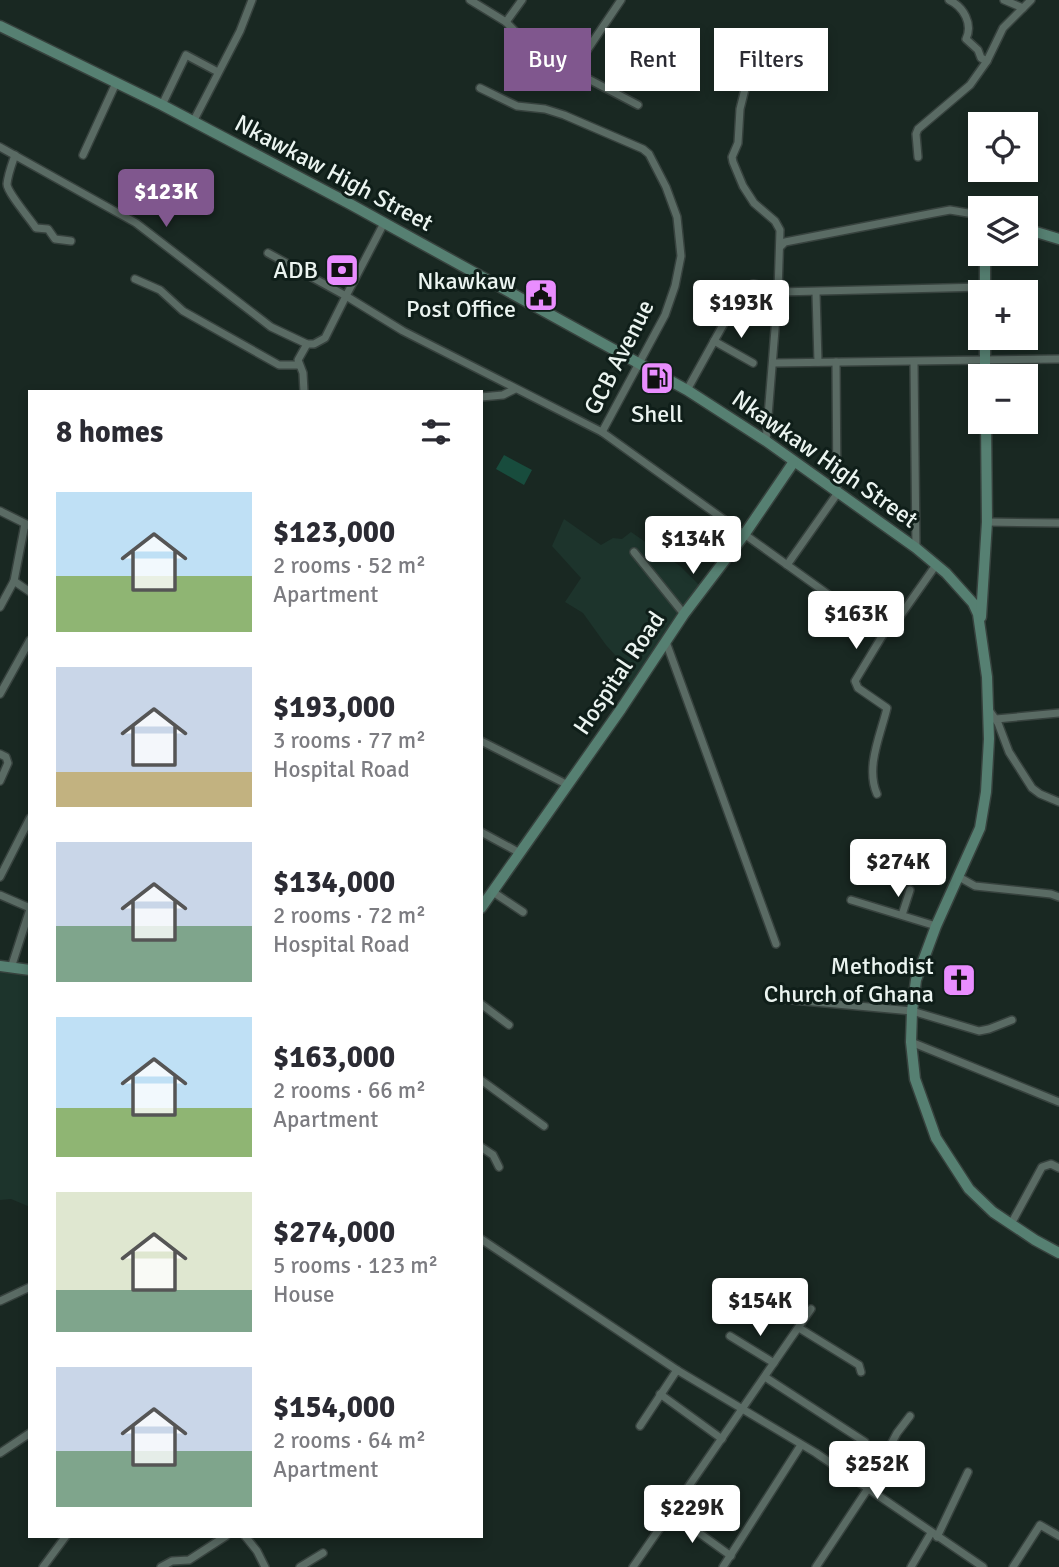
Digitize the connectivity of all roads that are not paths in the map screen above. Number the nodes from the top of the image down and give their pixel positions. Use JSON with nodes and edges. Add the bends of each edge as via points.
{"nodes":[{"id":1,"x":252,"y":0,"type":"edge"},
{"id":2,"x":470,"y":0,"type":"edge"},
{"id":3,"x":522,"y":0,"type":"edge"},
{"id":4,"x":621,"y":0,"type":"edge"},
{"id":5,"x":949,"y":0,"type":"edge"},
{"id":6,"x":1004,"y":0,"type":"edge"},
{"id":7,"x":1031,"y":0,"type":"edge"},
{"id":8,"x":1023,"y":8,"type":"junction"},
{"id":9,"x":506,"y":22,"type":"junction"},
{"id":10,"x":0,"y":26,"type":"edge"},
{"id":11,"x":512,"y":28,"type":"edge"},
{"id":12,"x":591,"y":44,"type":"edge"},
{"id":13,"x":987,"y":61,"type":"junction"},
{"id":14,"x":218,"y":72,"type":"junction"},
{"id":15,"x":591,"y":80,"type":"edge"},
{"id":16,"x":116,"y":83,"type":"junction"},
{"id":17,"x":480,"y":88,"type":"dead end"},
{"id":18,"x":744,"y":91,"type":"edge"},
{"id":19,"x":162,"y":105,"type":"junction"},
{"id":20,"x":638,"y":105,"type":"dead end"},
{"id":21,"x":193,"y":122,"type":"junction"},
{"id":22,"x":0,"y":147,"type":"edge"},
{"id":23,"x":15,"y":155,"type":"junction"},
{"id":24,"x":83,"y":155,"type":"dead end"},
{"id":25,"x":918,"y":157,"type":"dead end"},
{"id":26,"x":968,"y":213,"type":"edge"},
{"id":27,"x":384,"y":223,"type":"junction"},
{"id":28,"x":1038,"y":233,"type":"edge"},
{"id":29,"x":1059,"y":239,"type":"edge"},
{"id":30,"x":71,"y":241,"type":"dead end"},
{"id":31,"x":781,"y":246,"type":"junction"},
{"id":32,"x":268,"y":253,"type":"dead end"},
{"id":33,"x":135,"y":279,"type":"dead end"},
{"id":34,"x":968,"y":289,"type":"edge"},
{"id":35,"x":779,"y":291,"type":"junction"},
{"id":36,"x":816,"y":293,"type":"junction"},
{"id":37,"x":346,"y":296,"type":"junction"},
{"id":38,"x":714,"y":341,"type":"junction"},
{"id":39,"x":307,"y":344,"type":"junction"},
{"id":40,"x":985,"y":350,"type":"edge"},
{"id":41,"x":985,"y":359,"type":"junction"},
{"id":42,"x":1059,"y":359,"type":"edge"},
{"id":43,"x":639,"y":362,"type":"junction"},
{"id":44,"x":818,"y":362,"type":"junction"},
{"id":45,"x":836,"y":362,"type":"junction"},
{"id":46,"x":753,"y":363,"type":"dead end"},
{"id":47,"x":774,"y":363,"type":"junction"},
{"id":48,"x":914,"y":363,"type":"junction"},
{"id":49,"x":985,"y":364,"type":"edge"},
{"id":50,"x":299,"y":365,"type":"junction"},
{"id":51,"x":515,"y":389,"type":"junction"},
{"id":52,"x":304,"y":390,"type":"edge"},
{"id":53,"x":687,"y":390,"type":"junction"},
{"id":54,"x":483,"y":397,"type":"edge"},
{"id":55,"x":603,"y":432,"type":"junction"},
{"id":56,"x":986,"y":434,"type":"edge"},
{"id":57,"x":766,"y":441,"type":"junction"},
{"id":58,"x":793,"y":463,"type":"junction"},
{"id":59,"x":837,"y":494,"type":"junction"},
{"id":60,"x":0,"y":511,"type":"edge"},
{"id":61,"x":988,"y":522,"type":"junction"},
{"id":62,"x":1059,"y":523,"type":"edge"},
{"id":63,"x":27,"y":525,"type":"edge"},
{"id":64,"x":744,"y":535,"type":"junction"},
{"id":65,"x":916,"y":548,"type":"junction"},
{"id":66,"x":634,"y":552,"type":"dead end"},
{"id":67,"x":787,"y":565,"type":"junction"},
{"id":68,"x":936,"y":565,"type":"junction"},
{"id":69,"x":14,"y":581,"type":"junction"},
{"id":70,"x":28,"y":591,"type":"edge"},
{"id":71,"x":0,"y":607,"type":"edge"},
{"id":72,"x":684,"y":614,"type":"junction"},
{"id":73,"x":980,"y":626,"type":"junction"},
{"id":74,"x":884,"y":633,"type":"junction"},
{"id":75,"x":666,"y":642,"type":"junction"},
{"id":76,"x":28,"y":644,"type":"edge"},
{"id":77,"x":0,"y":694,"type":"edge"},
{"id":78,"x":989,"y":709,"type":"junction"},
{"id":79,"x":1059,"y":713,"type":"edge"},
{"id":80,"x":996,"y":719,"type":"junction"},
{"id":81,"x":483,"y":742,"type":"edge"},
{"id":82,"x":0,"y":754,"type":"edge"},
{"id":83,"x":0,"y":781,"type":"edge"},
{"id":84,"x":568,"y":785,"type":"junction"},
{"id":85,"x":877,"y":794,"type":"dead end"},
{"id":86,"x":1059,"y":802,"type":"edge"},
{"id":87,"x":28,"y":821,"type":"edge"},
{"id":88,"x":483,"y":833,"type":"edge"},
{"id":89,"x":520,"y":853,"type":"junction"},
{"id":90,"x":0,"y":877,"type":"edge"},
{"id":91,"x":958,"y":877,"type":"junction"},
{"id":92,"x":910,"y":890,"type":"dead end"},
{"id":93,"x":493,"y":892,"type":"junction"},
{"id":94,"x":0,"y":895,"type":"edge"},
{"id":95,"x":1059,"y":897,"type":"edge"},
{"id":96,"x":851,"y":900,"type":"dead end"},
{"id":97,"x":483,"y":905,"type":"edge"},
{"id":98,"x":28,"y":908,"type":"edge"},
{"id":99,"x":523,"y":912,"type":"dead end"},
{"id":100,"x":902,"y":915,"type":"junction"},
{"id":101,"x":28,"y":916,"type":"edge"},
{"id":102,"x":936,"y":926,"type":"junction"},
{"id":103,"x":776,"y":944,"type":"dead end"},
{"id":104,"x":0,"y":966,"type":"edge"},
{"id":105,"x":12,"y":968,"type":"junction"},
{"id":106,"x":28,"y":970,"type":"edge"},
{"id":107,"x":782,"y":999,"type":"dead end"},
{"id":108,"x":483,"y":1006,"type":"edge"},
{"id":109,"x":912,"y":1011,"type":"junction"},
{"id":110,"x":1012,"y":1020,"type":"dead end"},
{"id":111,"x":509,"y":1025,"type":"dead end"},
{"id":112,"x":911,"y":1042,"type":"junction"},
{"id":113,"x":483,"y":1081,"type":"edge"},
{"id":114,"x":1059,"y":1102,"type":"edge"},
{"id":115,"x":544,"y":1126,"type":"dead end"},
{"id":116,"x":483,"y":1148,"type":"edge"},
{"id":117,"x":499,"y":1167,"type":"dead end"},
{"id":118,"x":1059,"y":1168,"type":"edge"},
{"id":119,"x":1011,"y":1224,"type":"junction"},
{"id":120,"x":483,"y":1240,"type":"edge"},
{"id":121,"x":1059,"y":1252,"type":"edge"},
{"id":122,"x":28,"y":1288,"type":"edge"},
{"id":123,"x":0,"y":1301,"type":"edge"},
{"id":124,"x":811,"y":1309,"type":"dead end"},
{"id":125,"x":799,"y":1328,"type":"junction"},
{"id":126,"x":730,"y":1336,"type":"dead end"},
{"id":127,"x":774,"y":1363,"type":"junction"},
{"id":128,"x":677,"y":1370,"type":"junction"},
{"id":129,"x":861,"y":1371,"type":"dead end"},
{"id":130,"x":765,"y":1377,"type":"junction"},
{"id":131,"x":660,"y":1394,"type":"junction"},
{"id":132,"x":743,"y":1408,"type":"junction"},
{"id":133,"x":910,"y":1416,"type":"dead end"},
{"id":134,"x":640,"y":1426,"type":"dead end"},
{"id":135,"x":28,"y":1434,"type":"edge"},
{"id":136,"x":722,"y":1439,"type":"junction"},
{"id":137,"x":865,"y":1442,"type":"dead end"},
{"id":138,"x":801,"y":1445,"type":"junction"},
{"id":139,"x":0,"y":1454,"type":"edge"},
{"id":140,"x":968,"y":1472,"type":"dead end"},
{"id":141,"x":867,"y":1490,"type":"junction"},
{"id":142,"x":670,"y":1512,"type":"junction"},
{"id":143,"x":934,"y":1535,"type":"junction"},
{"id":144,"x":1059,"y":1536,"type":"edge"},
{"id":145,"x":65,"y":1538,"type":"edge"},
{"id":146,"x":223,"y":1538,"type":"edge"},
{"id":147,"x":247,"y":1538,"type":"edge"},
{"id":148,"x":323,"y":1553,"type":"dead end"},
{"id":149,"x":731,"y":1556,"type":"junction"},
{"id":150,"x":190,"y":1563,"type":"edge"},
{"id":151,"x":43,"y":1567,"type":"edge"},
{"id":152,"x":161,"y":1567,"type":"edge"},
{"id":153,"x":265,"y":1567,"type":"edge"},
{"id":154,"x":300,"y":1567,"type":"edge"},
{"id":155,"x":633,"y":1567,"type":"edge"},
{"id":156,"x":723,"y":1567,"type":"edge"},
{"id":157,"x":816,"y":1567,"type":"edge"},
{"id":158,"x":911,"y":1567,"type":"edge"},
{"id":159,"x":983,"y":1567,"type":"edge"},
{"id":160,"x":1013,"y":1567,"type":"edge"}],
"edges":[{"from":1,"to":14,"type":"street"},
{"from":2,"to":9,"type":"street"},
{"from":3,"to":9,"type":"street"},
{"from":4,"to":12,"type":"street"},
{"from":5,"to":13,"type":"street","via":[[963,10],[969,25],[966,39]]},
{"from":6,"to":8,"type":"street"},
{"from":7,"to":8,"type":"street"},
{"from":8,"to":13,"type":"street","via":[[1003,28]]},
{"from":9,"to":11,"type":"street"},
{"from":10,"to":16,"type":"main road","name":"Nkawkaw High Street"},
{"from":13,"to":25,"type":"street","via":[[970,85],[918,129]]},
{"from":14,"to":19,"type":"street","via":[[186,55]]},
{"from":14,"to":21,"type":"street"},
{"from":15,"to":20,"type":"street"},
{"from":16,"to":19,"type":"main road","name":"Nkawkaw High Street"},
{"from":16,"to":24,"type":"street"},
{"from":17,"to":43,"type":"street","name":"GCB Avenue","via":[[517,106],[564,115],[633,143],[649,155],[673,204],[681,256],[665,315]]},
{"from":18,"to":31,"type":"street","via":[[732,158],[754,202],[779,225]]},
{"from":19,"to":21,"type":"main road","name":"Nkawkaw High Street"},
{"from":21,"to":27,"type":"main road","name":"Nkawkaw High Street"},
{"from":22,"to":23,"type":"street"},
{"from":23,"to":30,"type":"street","via":[[7,181],[9,193],[36,228],[48,229],[55,239]]},
{"from":23,"to":39,"type":"street","via":[[136,223],[271,327]]},
{"from":26,"to":31,"type":"street","via":[[950,210]]},
{"from":27,"to":37,"type":"street"},
{"from":27,"to":43,"type":"main road","name":"Nkawkaw High Street"},
{"from":28,"to":29,"type":"main road"},
{"from":31,"to":35,"type":"street"},
{"from":32,"to":37,"type":"street"},
{"from":33,"to":50,"type":"street","via":[[279,365]]},
{"from":34,"to":36,"type":"street"},
{"from":35,"to":36,"type":"street"},
{"from":35,"to":38,"type":"street","via":[[747,284]]},
{"from":35,"to":47,"type":"street"},
{"from":36,"to":44,"type":"street"},
{"from":37,"to":39,"type":"street","via":[[325,338]]},
{"from":37,"to":51,"type":"street"},
{"from":38,"to":46,"type":"street"},
{"from":38,"to":53,"type":"street"},
{"from":39,"to":50,"type":"street"},
{"from":40,"to":41,"type":"main road"},
{"from":41,"to":42,"type":"street"},
{"from":41,"to":48,"type":"street"},
{"from":41,"to":49,"type":"main road"},
{"from":43,"to":53,"type":"main road","name":"Nkawkaw High Street"},
{"from":43,"to":55,"type":"street","name":"GCB Avenue"},
{"from":44,"to":45,"type":"street"},
{"from":44,"to":47,"type":"street"},
{"from":45,"to":48,"type":"street"},
{"from":45,"to":59,"type":"street"},
{"from":47,"to":57,"type":"street"},
{"from":48,"to":65,"type":"street"},
{"from":50,"to":52,"type":"street"},
{"from":51,"to":54,"type":"street"},
{"from":51,"to":55,"type":"street"},
{"from":53,"to":57,"type":"main road","name":"Nkawkaw High Street"},
{"from":55,"to":64,"type":"street"},
{"from":56,"to":61,"type":"main road"},
{"from":57,"to":58,"type":"main road","name":"Nkawkaw High Street"},
{"from":58,"to":59,"type":"main road","name":"Nkawkaw High Street"},
{"from":58,"to":64,"type":"main road","name":"Hospital Road"},
{"from":59,"to":65,"type":"main road","name":"Nkawkaw High Street"},
{"from":59,"to":67,"type":"street"},
{"from":60,"to":63,"type":"street"},
{"from":61,"to":62,"type":"street"},
{"from":61,"to":73,"type":"main road"},
{"from":63,"to":69,"type":"street"},
{"from":64,"to":67,"type":"street"},
{"from":64,"to":72,"type":"main road","name":"Hospital Road"},
{"from":65,"to":68,"type":"main road","name":"Nkawkaw High Street"},
{"from":66,"to":72,"type":"street"},
{"from":67,"to":74,"type":"street"},
{"from":68,"to":73,"type":"main road","name":"Nkawkaw High Street","via":[[973,603]]},
{"from":68,"to":74,"type":"street"},
{"from":69,"to":70,"type":"street"},
{"from":69,"to":71,"type":"street"},
{"from":72,"to":75,"type":"main road","name":"Hospital Road"},
{"from":73,"to":78,"type":"main road","name":"Nkawkaw High Street"},
{"from":74,"to":85,"type":"street","via":[[855,681],[887,708],[876,744],[873,773]]},
{"from":75,"to":84,"type":"main road","name":"Hospital Road"},
{"from":75,"to":103,"type":"street"},
{"from":76,"to":77,"type":"street"},
{"from":78,"to":80,"type":"street"},
{"from":78,"to":91,"type":"main road","name":"Nkawkaw High Street","via":[[984,807],[980,828]]},
{"from":79,"to":80,"type":"street"},
{"from":80,"to":86,"type":"street","via":[[1009,752],[1032,788]]},
{"from":81,"to":84,"type":"street"},
{"from":82,"to":83,"type":"street","via":[[8,763]]},
{"from":84,"to":89,"type":"main road","name":"Hospital Road"},
{"from":87,"to":90,"type":"street"},
{"from":88,"to":89,"type":"street"},
{"from":89,"to":93,"type":"main road","name":"Hospital Road"},
{"from":91,"to":95,"type":"street","via":[[975,886]]},
{"from":91,"to":102,"type":"main road","name":"Nkawkaw High Street"},
{"from":92,"to":100,"type":"street"},
{"from":93,"to":97,"type":"main road","name":"Hospital Road"},
{"from":93,"to":99,"type":"street"},
{"from":94,"to":98,"type":"street"},
{"from":96,"to":100,"type":"street"},
{"from":100,"to":102,"type":"street"},
{"from":101,"to":105,"type":"street"},
{"from":102,"to":109,"type":"main road","name":"Nkawkaw High Street","via":[[916,980]]},
{"from":104,"to":105,"type":"main road"},
{"from":105,"to":106,"type":"main road"},
{"from":107,"to":109,"type":"street"},
{"from":108,"to":111,"type":"street"},
{"from":109,"to":110,"type":"street","via":[[979,1031]]},
{"from":109,"to":112,"type":"main road","name":"Nkawkaw High Street"},
{"from":112,"to":114,"type":"street"},
{"from":112,"to":119,"type":"main road","name":"Nkawkaw High Street","via":[[919,1096],[936,1138],[969,1189]]},
{"from":113,"to":115,"type":"street"},
{"from":116,"to":117,"type":"street"},
{"from":118,"to":119,"type":"street","via":[[1051,1164],[1042,1167]]},
{"from":119,"to":121,"type":"main road","name":"Nkawkaw High Street"},
{"from":120,"to":128,"type":"street"},
{"from":122,"to":123,"type":"street"},
{"from":124,"to":125,"type":"street"},
{"from":125,"to":127,"type":"street"},
{"from":125,"to":129,"type":"street"},
{"from":126,"to":127,"type":"street"},
{"from":127,"to":130,"type":"street"},
{"from":128,"to":131,"type":"street"},
{"from":128,"to":132,"type":"street"},
{"from":130,"to":132,"type":"street"},
{"from":130,"to":137,"type":"street"},
{"from":131,"to":134,"type":"street"},
{"from":131,"to":136,"type":"street"},
{"from":132,"to":136,"type":"street"},
{"from":132,"to":138,"type":"street"},
{"from":133,"to":141,"type":"street"},
{"from":135,"to":139,"type":"street"},
{"from":136,"to":142,"type":"street"},
{"from":138,"to":141,"type":"street"},
{"from":138,"to":149,"type":"street"},
{"from":140,"to":143,"type":"street"},
{"from":141,"to":143,"type":"street"},
{"from":141,"to":157,"type":"street"},
{"from":142,"to":149,"type":"street"},
{"from":142,"to":155,"type":"street"},
{"from":143,"to":158,"type":"street"},
{"from":143,"to":159,"type":"street"},
{"from":144,"to":160,"type":"street","via":[[1041,1524]]},
{"from":145,"to":151,"type":"street"},
{"from":146,"to":150,"type":"street"},
{"from":147,"to":153,"type":"street"},
{"from":148,"to":154,"type":"street"},
{"from":149,"to":156,"type":"street"},
{"from":150,"to":152,"type":"street","via":[[172,1561]]}]}
